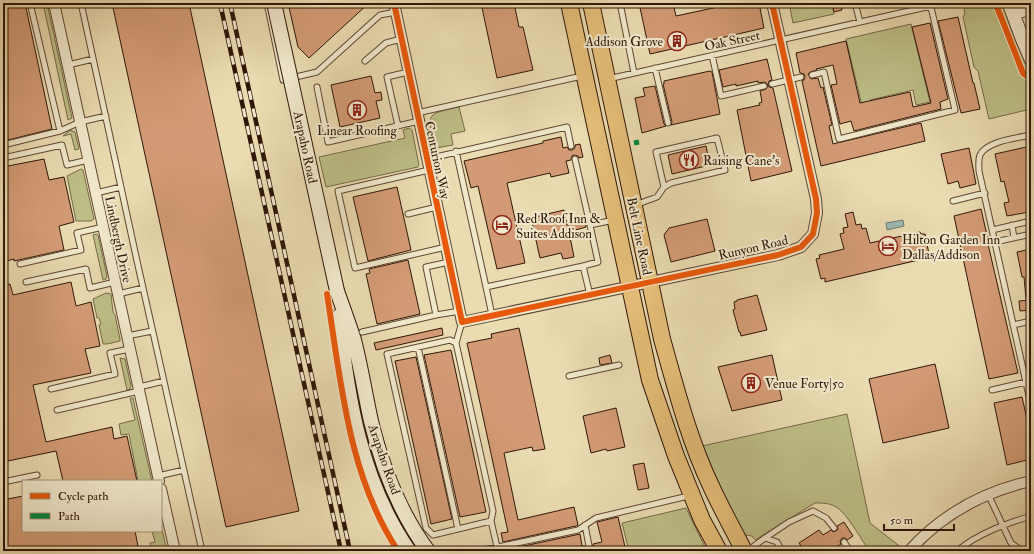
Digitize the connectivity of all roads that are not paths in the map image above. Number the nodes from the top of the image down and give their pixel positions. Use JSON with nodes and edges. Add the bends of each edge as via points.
{"nodes":[{"id":1,"x":30,"y":3,"type":"edge"},
{"id":2,"x":54,"y":3,"type":"edge"},
{"id":3,"x":81,"y":3,"type":"edge"},
{"id":4,"x":266,"y":3,"type":"edge"},
{"id":5,"x":274,"y":3,"type":"edge"},
{"id":6,"x":569,"y":3,"type":"edge"},
{"id":7,"x":591,"y":3,"type":"edge"},
{"id":8,"x":620,"y":3,"type":"edge"},
{"id":9,"x":772,"y":3,"type":"edge"},
{"id":10,"x":855,"y":3,"type":"edge"},
{"id":11,"x":931,"y":4,"type":"edge"},
{"id":12,"x":394,"y":8,"type":"edge"},
{"id":13,"x":1011,"y":8,"type":"edge"},
{"id":14,"x":1031,"y":10,"type":"edge"},
{"id":15,"x":860,"y":22,"type":"junction"},
{"id":16,"x":574,"y":23,"type":"junction"},
{"id":17,"x":401,"y":39,"type":"junction"},
{"id":18,"x":780,"y":40,"type":"junction"},
{"id":19,"x":712,"y":55,"type":"junction"},
{"id":20,"x":93,"y":59,"type":"junction"},
{"id":21,"x":1031,"y":59,"type":"edge"},
{"id":22,"x":365,"y":61,"type":"dead end"},
{"id":23,"x":68,"y":65,"type":"junction"},
{"id":24,"x":655,"y":68,"type":"junction"},
{"id":25,"x":408,"y":72,"type":"junction"},
{"id":26,"x":634,"y":73,"type":"junction"},
{"id":27,"x":585,"y":75,"type":"junction"},
{"id":28,"x":812,"y":75,"type":"dead end"},
{"id":29,"x":801,"y":77,"type":"dead end"},
{"id":30,"x":607,"y":79,"type":"junction"},
{"id":31,"x":789,"y":80,"type":"junction"},
{"id":32,"x":772,"y":84,"type":"dead end"},
{"id":33,"x":764,"y":86,"type":"dead end"},
{"id":34,"x":317,"y":87,"type":"dead end"},
{"id":35,"x":106,"y":116,"type":"junction"},
{"id":36,"x":418,"y":117,"type":"junction"},
{"id":37,"x":80,"y":122,"type":"junction"},
{"id":38,"x":668,"y":123,"type":"dead end"},
{"id":39,"x":398,"y":126,"type":"junction"},
{"id":40,"x":618,"y":131,"type":"junction"},
{"id":41,"x":60,"y":132,"type":"junction"},
{"id":42,"x":1031,"y":135,"type":"edge"},
{"id":43,"x":3,"y":145,"type":"edge"},
{"id":44,"x":571,"y":146,"type":"dead end"},
{"id":45,"x":456,"y":151,"type":"junction"},
{"id":46,"x":3,"y":158,"type":"edge"},
{"id":47,"x":427,"y":159,"type":"junction"},
{"id":48,"x":575,"y":159,"type":"dead end"},
{"id":49,"x":88,"y":160,"type":"junction"},
{"id":50,"x":429,"y":170,"type":"junction"},
{"id":51,"x":664,"y":186,"type":"junction"},
{"id":52,"x":121,"y":187,"type":"junction"},
{"id":53,"x":96,"y":192,"type":"junction"},
{"id":54,"x":985,"y":193,"type":"junction"},
{"id":55,"x":952,"y":201,"type":"dead end"},
{"id":56,"x":634,"y":205,"type":"junction"},
{"id":57,"x":437,"y":207,"type":"junction"},
{"id":58,"x":408,"y":214,"type":"dead end"},
{"id":59,"x":616,"y":219,"type":"junction"},
{"id":60,"x":1031,"y":221,"type":"edge"},
{"id":61,"x":590,"y":225,"type":"junction"},
{"id":62,"x":1012,"y":225,"type":"junction"},
{"id":63,"x":103,"y":227,"type":"junction"},
{"id":64,"x":992,"y":230,"type":"junction"},
{"id":65,"x":1031,"y":234,"type":"edge"},
{"id":66,"x":1014,"y":238,"type":"junction"},
{"id":67,"x":995,"y":242,"type":"junction"},
{"id":68,"x":446,"y":247,"type":"junction"},
{"id":69,"x":449,"y":262,"type":"junction"},
{"id":70,"x":20,"y":264,"type":"dead end"},
{"id":71,"x":583,"y":266,"type":"junction"},
{"id":72,"x":650,"y":281,"type":"junction"},
{"id":73,"x":26,"y":282,"type":"dead end"},
{"id":74,"x":115,"y":282,"type":"junction"},
{"id":75,"x":631,"y":285,"type":"junction"},
{"id":76,"x":486,"y":287,"type":"junction"},
{"id":77,"x":143,"y":288,"type":"junction"},
{"id":78,"x":337,"y":291,"type":"junction"},
{"id":79,"x":118,"y":294,"type":"junction"},
{"id":80,"x":590,"y":294,"type":"junction"},
{"id":81,"x":460,"y":311,"type":"junction"},
{"id":82,"x":436,"y":315,"type":"junction"},
{"id":83,"x":492,"y":316,"type":"junction"},
{"id":84,"x":1031,"y":321,"type":"edge"},
{"id":85,"x":462,"y":322,"type":"junction"},
{"id":86,"x":1013,"y":325,"type":"junction"},
{"id":87,"x":152,"y":330,"type":"junction"},
{"id":88,"x":362,"y":332,"type":"dead end"},
{"id":89,"x":127,"y":336,"type":"junction"},
{"id":90,"x":456,"y":343,"type":"junction"},
{"id":91,"x":418,"y":347,"type":"junction"},
{"id":92,"x":130,"y":348,"type":"junction"},
{"id":93,"x":619,"y":365,"type":"dead end"},
{"id":94,"x":569,"y":376,"type":"dead end"},
{"id":95,"x":164,"y":382,"type":"junction"},
{"id":96,"x":1026,"y":382,"type":"junction"},
{"id":97,"x":51,"y":389,"type":"dead end"},
{"id":98,"x":139,"y":389,"type":"junction"},
{"id":99,"x":992,"y":390,"type":"dead end"},
{"id":100,"x":1031,"y":405,"type":"edge"},
{"id":101,"x":57,"y":410,"type":"dead end"},
{"id":102,"x":184,"y":470,"type":"junction"},
{"id":103,"x":37,"y":475,"type":"dead end"},
{"id":104,"x":159,"y":478,"type":"edge"},
{"id":105,"x":1031,"y":481,"type":"edge"},
{"id":106,"x":3,"y":482,"type":"edge"},
{"id":107,"x":711,"y":486,"type":"junction"},
{"id":108,"x":162,"y":493,"type":"edge"},
{"id":109,"x":692,"y":494,"type":"junction"},
{"id":110,"x":988,"y":494,"type":"junction"},
{"id":111,"x":1031,"y":516,"type":"edge"},
{"id":112,"x":492,"y":521,"type":"junction"},
{"id":113,"x":585,"y":525,"type":"junction"},
{"id":114,"x":1003,"y":525,"type":"junction"},
{"id":115,"x":834,"y":528,"type":"dead end"},
{"id":116,"x":458,"y":529,"type":"junction"},
{"id":117,"x":765,"y":538,"type":"junction"},
{"id":118,"x":844,"y":542,"type":"dead end"},
{"id":119,"x":497,"y":549,"type":"edge"},
{"id":120,"x":175,"y":551,"type":"edge"},
{"id":121,"x":202,"y":551,"type":"edge"},
{"id":122,"x":409,"y":551,"type":"edge"},
{"id":123,"x":428,"y":551,"type":"edge"},
{"id":124,"x":479,"y":551,"type":"edge"},
{"id":125,"x":590,"y":551,"type":"edge"},
{"id":126,"x":719,"y":551,"type":"edge"},
{"id":127,"x":744,"y":551,"type":"edge"},
{"id":128,"x":748,"y":551,"type":"edge"},
{"id":129,"x":782,"y":551,"type":"edge"},
{"id":130,"x":850,"y":551,"type":"edge"},
{"id":131,"x":909,"y":551,"type":"edge"},
{"id":132,"x":957,"y":551,"type":"edge"},
{"id":133,"x":1022,"y":551,"type":"edge"}],
"edges":[{"from":1,"to":41,"type":"lane"},
{"from":2,"to":23,"type":"street","name":"Lindbergh Drive"},
{"from":3,"to":20,"type":"lane"},
{"from":4,"to":12,"type":"lane","via":[[284,80],[317,72],[380,15]]},
{"from":5,"to":78,"type":"main road","name":"Arapaho Road","bridge":true},
{"from":6,"to":16,"type":"main road","name":"Belt Line Road"},
{"from":7,"to":30,"type":"main road","name":"Belt Line Road"},
{"from":8,"to":26,"type":"lane"},
{"from":9,"to":18,"type":"street","name":"Runyon Road"},
{"from":10,"to":15,"type":"lane"},
{"from":11,"to":15,"type":"lane","name":"Oak Street"},
{"from":11,"to":28,"type":"lane","via":[[955,110],[839,139],[824,72]]},
{"from":12,"to":17,"type":"street","name":"Centurion Way"},
{"from":13,"to":14,"type":"street"},
{"from":13,"to":21,"type":"street"},
{"from":15,"to":18,"type":"lane","name":"Oak Street"},
{"from":16,"to":27,"type":"main road","name":"Belt Line Road"},
{"from":16,"to":30,"type":"main road","via":[[584,28],[594,67],[597,73]]},
{"from":17,"to":22,"type":"lane","via":[[386,43]]},
{"from":17,"to":25,"type":"street","name":"Centurion Way"},
{"from":18,"to":19,"type":"lane","name":"Oak Street"},
{"from":18,"to":31,"type":"street","name":"Runyon Road"},
{"from":19,"to":24,"type":"lane","name":"Oak Street"},
{"from":19,"to":33,"type":"lane","via":[[721,96]]},
{"from":20,"to":23,"type":"lane"},
{"from":20,"to":35,"type":"lane"},
{"from":23,"to":37,"type":"street","name":"Lindbergh Drive"},
{"from":24,"to":26,"type":"lane","name":"Oak Street"},
{"from":24,"to":38,"type":"lane"},
{"from":25,"to":36,"type":"street","name":"Centurion Way"},
{"from":25,"to":39,"type":"lane","via":[[387,77]]},
{"from":26,"to":30,"type":"lane","name":"Oak Street"},
{"from":27,"to":36,"type":"lane"},
{"from":27,"to":40,"type":"main road","via":[[594,78],[600,87],[607,119]]},
{"from":27,"to":59,"type":"main road","name":"Belt Line Road"},
{"from":29,"to":31,"type":"lane"},
{"from":30,"to":40,"type":"main road","name":"Belt Line Road"},
{"from":31,"to":32,"type":"lane"},
{"from":31,"to":72,"type":"street","name":"Runyon Road","via":[[816,199],[817,213],[813,234],[800,247],[778,254]]},
{"from":34,"to":39,"type":"lane","via":[[328,142]]},
{"from":35,"to":37,"type":"lane"},
{"from":35,"to":52,"type":"lane"},
{"from":36,"to":39,"type":"lane"},
{"from":36,"to":47,"type":"street","name":"Centurion Way"},
{"from":37,"to":41,"type":"lane"},
{"from":37,"to":49,"type":"street","name":"Lindbergh Drive"},
{"from":40,"to":56,"type":"main road","name":"Belt Line Road"},
{"from":41,"to":43,"type":"lane"},
{"from":42,"to":54,"type":"lane","via":[[991,145],[984,150],[979,157]]},
{"from":44,"to":45,"type":"lane","via":[[567,127]]},
{"from":45,"to":47,"type":"lane"},
{"from":45,"to":76,"type":"lane"},
{"from":46,"to":49,"type":"lane","via":[[62,145],[67,165]]},
{"from":47,"to":50,"type":"street","name":"Centurion Way"},
{"from":48,"to":61,"type":"lane"},
{"from":49,"to":53,"type":"street","name":"Lindbergh Drive"},
{"from":50,"to":57,"type":"street","name":"Centurion Way"},
{"from":50,"to":68,"type":"lane","via":[[338,191],[355,268]]},
{"from":51,"to":51,"type":"lane","via":[[725,170],[717,138],[656,152]]},
{"from":51,"to":56,"type":"lane","via":[[657,197]]},
{"from":52,"to":53,"type":"lane"},
{"from":52,"to":77,"type":"lane"},
{"from":53,"to":63,"type":"street","name":"Lindbergh Drive"},
{"from":54,"to":55,"type":"lane"},
{"from":54,"to":64,"type":"lane"},
{"from":56,"to":72,"type":"main road","name":"Belt Line Road"},
{"from":57,"to":58,"type":"lane"},
{"from":57,"to":68,"type":"street","name":"Centurion Way"},
{"from":59,"to":61,"type":"lane"},
{"from":59,"to":75,"type":"main road","name":"Belt Line Road"},
{"from":60,"to":62,"type":"lane"},
{"from":61,"to":71,"type":"lane","via":[[598,262]]},
{"from":62,"to":64,"type":"lane"},
{"from":62,"to":66,"type":"lane"},
{"from":63,"to":70,"type":"lane","via":[[77,233],[81,250]]},
{"from":63,"to":74,"type":"street","name":"Lindbergh Drive"},
{"from":64,"to":67,"type":"lane"},
{"from":65,"to":66,"type":"lane"},
{"from":66,"to":67,"type":"lane"},
{"from":67,"to":86,"type":"lane"},
{"from":68,"to":69,"type":"street","name":"Centurion Way"},
{"from":69,"to":81,"type":"street","name":"Centurion Way"},
{"from":69,"to":82,"type":"lane","via":[[426,267]]},
{"from":71,"to":76,"type":"lane"},
{"from":71,"to":80,"type":"lane"},
{"from":72,"to":75,"type":"street","name":"Runyon Road"},
{"from":72,"to":107,"type":"main road","name":"Belt Line Road","via":[[675,386],[693,442]]},
{"from":73,"to":74,"type":"lane","via":[[86,269],[90,288]]},
{"from":74,"to":79,"type":"street","name":"Lindbergh Drive"},
{"from":75,"to":80,"type":"street","name":"Runyon Road"},
{"from":75,"to":109,"type":"main road","name":"Belt Line Road","via":[[652,387]]},
{"from":76,"to":83,"type":"lane"},
{"from":77,"to":79,"type":"lane"},
{"from":77,"to":87,"type":"lane"},
{"from":78,"to":122,"type":"main road","name":"Arapaho Road","via":[[342,346],[361,450],[390,519]]},
{"from":78,"to":123,"type":"main road","name":"Arapaho Road","via":[[354,340],[371,421],[382,459],[402,508]]},
{"from":79,"to":89,"type":"street","name":"Lindbergh Drive"},
{"from":80,"to":83,"type":"street","name":"Runyon Road"},
{"from":81,"to":82,"type":"lane"},
{"from":81,"to":85,"type":"street","name":"Centurion Way"},
{"from":82,"to":88,"type":"lane"},
{"from":83,"to":85,"type":"street","name":"Runyon Road"},
{"from":84,"to":86,"type":"lane"},
{"from":85,"to":90,"type":"lane"},
{"from":86,"to":96,"type":"lane"},
{"from":87,"to":89,"type":"lane"},
{"from":87,"to":95,"type":"lane"},
{"from":89,"to":92,"type":"street","name":"Lindbergh Drive"},
{"from":90,"to":91,"type":"lane","via":[[450,340]]},
{"from":90,"to":112,"type":"lane","via":[[493,511]]},
{"from":91,"to":116,"type":"lane"},
{"from":91,"to":116,"type":"lane","via":[[387,354],[426,528],[433,535]]},
{"from":92,"to":97,"type":"lane","via":[[110,353],[115,374]]},
{"from":92,"to":98,"type":"street","name":"Lindbergh Drive"},
{"from":93,"to":94,"type":"lane"},
{"from":95,"to":98,"type":"lane"},
{"from":95,"to":102,"type":"lane"},
{"from":96,"to":99,"type":"lane"},
{"from":96,"to":100,"type":"lane"},
{"from":98,"to":101,"type":"lane"},
{"from":98,"to":104,"type":"street","name":"Lindbergh Drive"},
{"from":102,"to":104,"type":"lane"},
{"from":102,"to":121,"type":"lane"},
{"from":103,"to":106,"type":"lane"},
{"from":105,"to":110,"type":"street"},
{"from":107,"to":109,"type":"main road"},
{"from":107,"to":127,"type":"main road","name":"Belt Line Road"},
{"from":108,"to":120,"type":"street"},
{"from":109,"to":113,"type":"lane","via":[[596,518]]},
{"from":109,"to":126,"type":"main road","name":"Belt Line Road","via":[[702,520]]},
{"from":110,"to":114,"type":"lane"},
{"from":110,"to":131,"type":"street","via":[[940,521]]},
{"from":111,"to":114,"type":"lane"},
{"from":112,"to":116,"type":"lane"},
{"from":112,"to":119,"type":"lane"},
{"from":113,"to":119,"type":"lane","via":[[578,530]]},
{"from":113,"to":125,"type":"lane"},
{"from":114,"to":132,"type":"lane"},
{"from":114,"to":133,"type":"lane","via":[[1011,543]]},
{"from":115,"to":117,"type":"lane","via":[[826,518],[813,510]]},
{"from":117,"to":128,"type":"lane"},
{"from":117,"to":129,"type":"lane","via":[[776,542]]},
{"from":118,"to":130,"type":"lane"},
{"from":119,"to":124,"type":"lane"}]}
